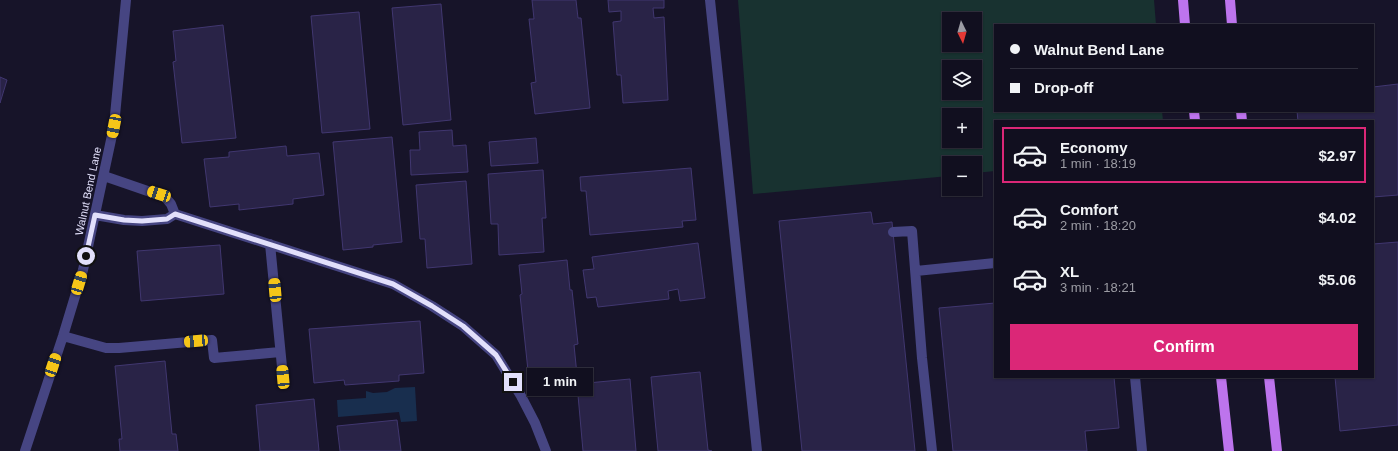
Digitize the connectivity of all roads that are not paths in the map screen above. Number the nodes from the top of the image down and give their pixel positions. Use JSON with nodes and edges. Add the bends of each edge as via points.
{"nodes":[{"id":1,"x":126,"y":0,"type":"edge"},
{"id":2,"x":710,"y":0,"type":"edge"},
{"id":3,"x":1183,"y":0,"type":"edge"},
{"id":4,"x":1189,"y":0,"type":"edge"},
{"id":5,"x":1230,"y":0,"type":"edge"},
{"id":6,"x":1185,"y":24,"type":"edge"},
{"id":7,"x":1232,"y":24,"type":"edge"},
{"id":8,"x":104,"y":176,"type":"junction"},
{"id":9,"x":175,"y":214,"type":"junction"},
{"id":10,"x":95,"y":215,"type":"junction"},
{"id":11,"x":893,"y":232,"type":"dead end"},
{"id":12,"x":270,"y":244,"type":"junction"},
{"id":13,"x":994,"y":264,"type":"edge"},
{"id":14,"x":916,"y":271,"type":"junction"},
{"id":15,"x":63,"y":336,"type":"junction"},
{"id":16,"x":280,"y":352,"type":"junction"},
{"id":17,"x":283,"y":377,"type":"dead end"},
{"id":18,"x":1135,"y":378,"type":"edge"},
{"id":19,"x":1221,"y":378,"type":"edge"},
{"id":20,"x":1268,"y":378,"type":"edge"},
{"id":21,"x":25,"y":451,"type":"edge"},
{"id":22,"x":546,"y":451,"type":"edge"},
{"id":23,"x":757,"y":451,"type":"edge"},
{"id":24,"x":932,"y":451,"type":"edge"},
{"id":25,"x":1142,"y":451,"type":"edge"},
{"id":26,"x":1229,"y":451,"type":"edge"},
{"id":27,"x":1277,"y":451,"type":"edge"}],
"edges":[{"from":1,"to":8,"type":"street","name":"Walnut Bend Lane","via":[[114,126]]},
{"from":2,"to":23,"type":"street"},
{"from":3,"to":4,"type":"main road"},
{"from":3,"to":6,"type":"main road"},
{"from":5,"to":7,"type":"main road"},
{"from":8,"to":9,"type":"street","via":[[165,197]]},
{"from":8,"to":10,"type":"street","name":"Walnut Bend Lane"},
{"from":9,"to":10,"type":"street","via":[[167,219],[142,221]]},
{"from":9,"to":12,"type":"street"},
{"from":10,"to":15,"type":"street","name":"Walnut Bend Lane","via":[[83,270]]},
{"from":11,"to":14,"type":"street","via":[[912,231]]},
{"from":12,"to":16,"type":"street"},
{"from":12,"to":22,"type":"street","via":[[393,284],[463,326],[496,355],[521,396]]},
{"from":13,"to":14,"type":"street"},
{"from":14,"to":24,"type":"street"},
{"from":15,"to":16,"type":"street","via":[[83,343],[112,348],[212,340],[214,358]]},
{"from":15,"to":21,"type":"street","name":"Walnut Bend Lane"},
{"from":16,"to":17,"type":"street"},
{"from":18,"to":25,"type":"street"},
{"from":19,"to":26,"type":"main road"},
{"from":20,"to":27,"type":"main road"}]}
